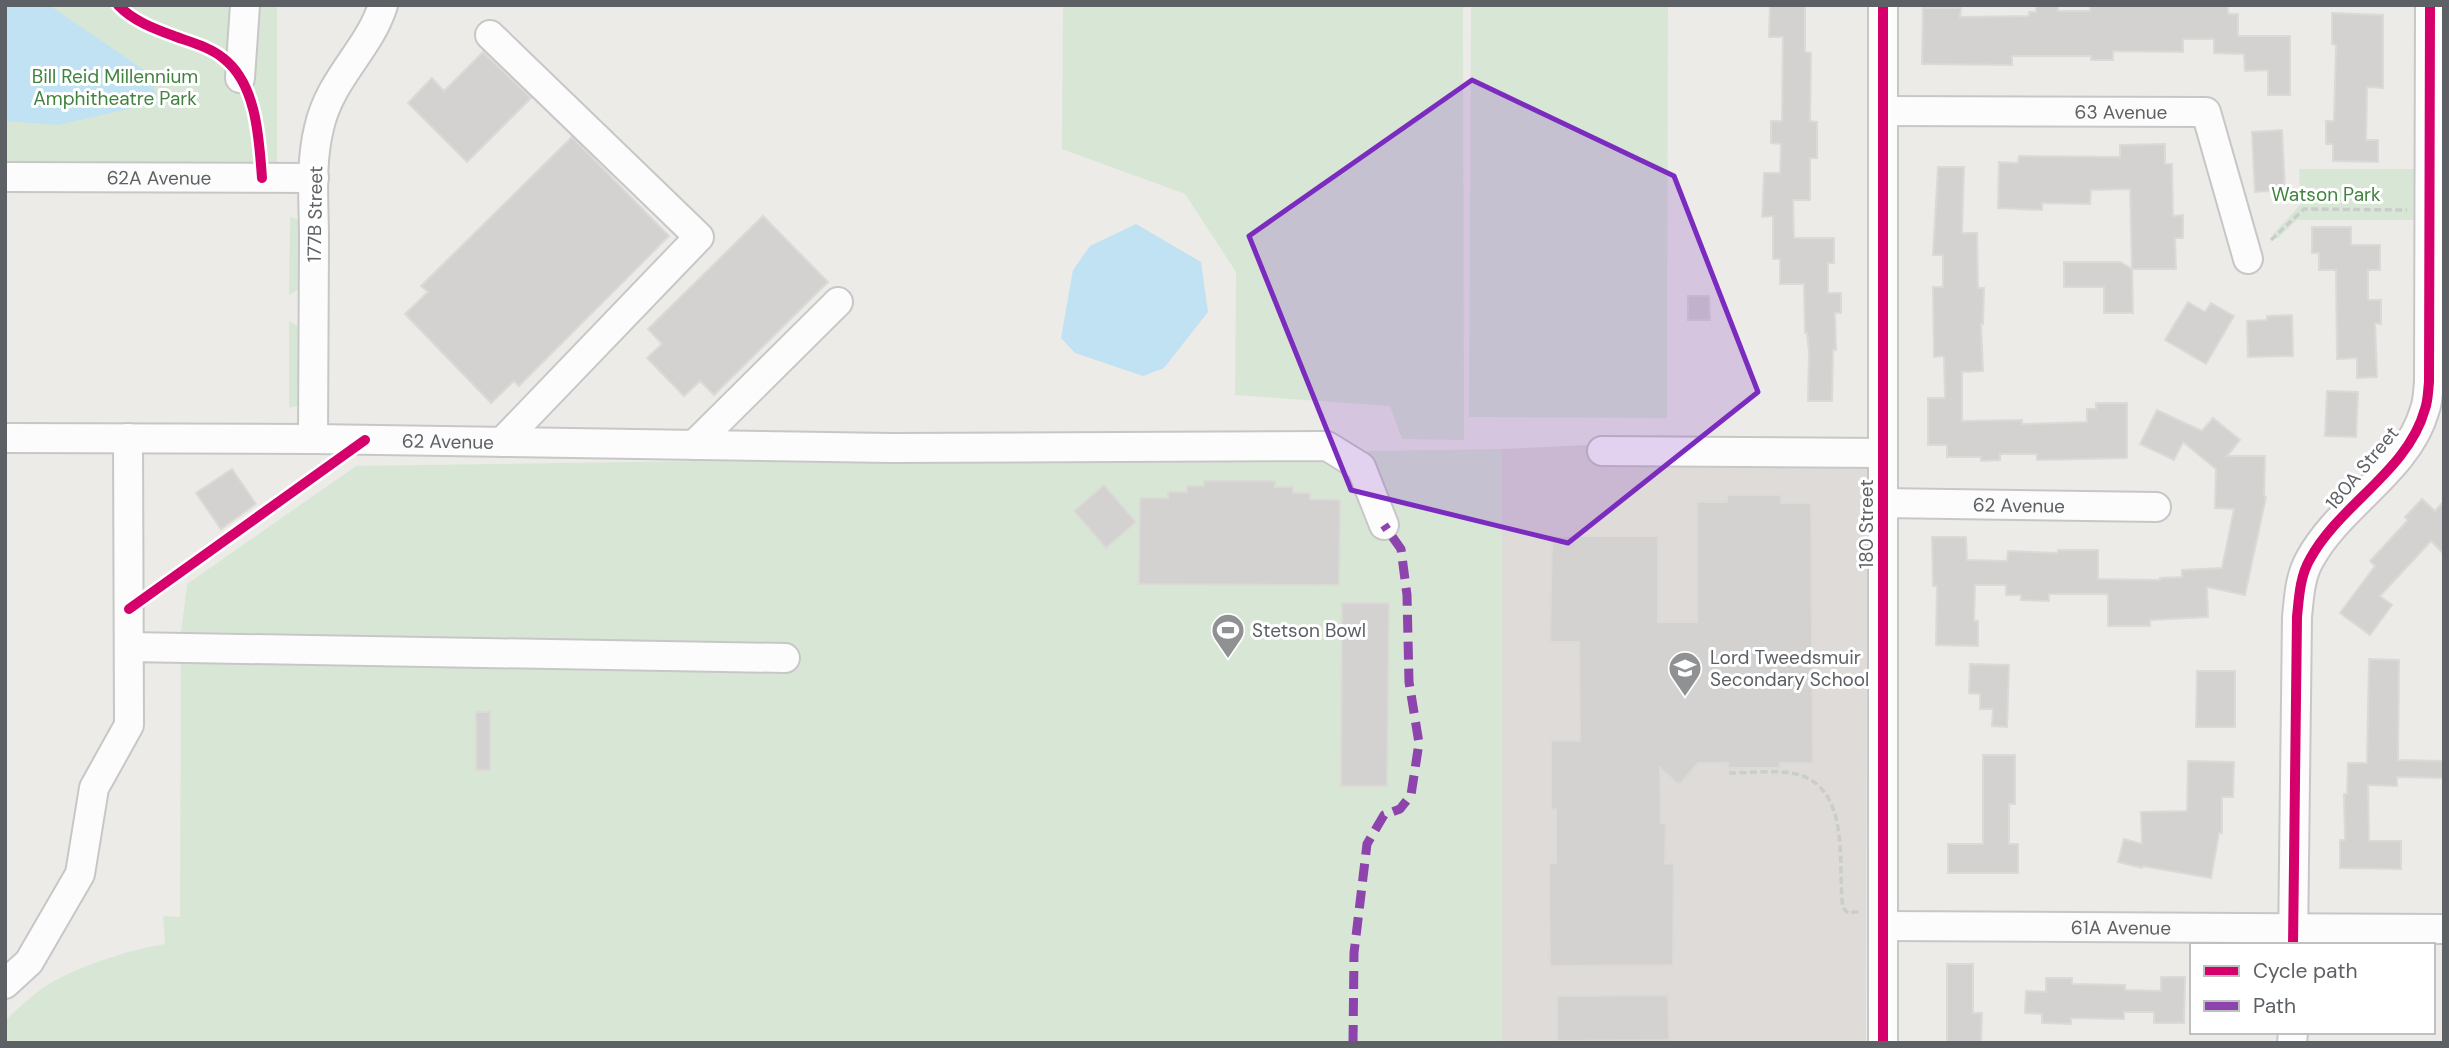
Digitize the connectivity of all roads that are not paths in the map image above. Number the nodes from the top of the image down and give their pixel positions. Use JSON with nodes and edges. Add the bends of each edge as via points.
{"nodes":[{"id":1,"x":245,"y":5,"type":"edge"},
{"id":2,"x":383,"y":5,"type":"edge"},
{"id":3,"x":1883,"y":5,"type":"edge"},
{"id":4,"x":2430,"y":5,"type":"edge"},
{"id":5,"x":490,"y":35,"type":"dead end"},
{"id":6,"x":240,"y":78,"type":"dead end"},
{"id":7,"x":1883,"y":111,"type":"junction"},
{"id":8,"x":5,"y":177,"type":"edge"},
{"id":9,"x":314,"y":177,"type":"junction"},
{"id":10,"x":2248,"y":259,"type":"dead end"},
{"id":11,"x":838,"y":302,"type":"dead end"},
{"id":12,"x":5,"y":438,"type":"edge"},
{"id":13,"x":128,"y":438,"type":"junction"},
{"id":14,"x":313,"y":439,"type":"junction"},
{"id":15,"x":502,"y":442,"type":"junction"},
{"id":16,"x":694,"y":445,"type":"junction"},
{"id":17,"x":1602,"y":451,"type":"dead end"},
{"id":18,"x":1884,"y":453,"type":"junction"},
{"id":19,"x":1883,"y":503,"type":"junction"},
{"id":20,"x":2156,"y":507,"type":"dead end"},
{"id":21,"x":1384,"y":524,"type":"dead end"},
{"id":22,"x":129,"y":647,"type":"junction"},
{"id":23,"x":785,"y":658,"type":"dead end"},
{"id":24,"x":1874,"y":916,"type":"junction"},
{"id":25,"x":2444,"y":929,"type":"edge"},
{"id":26,"x":2293,"y":937,"type":"edge"},
{"id":27,"x":5,"y":984,"type":"edge"},
{"id":28,"x":1883,"y":1043,"type":"edge"}],
"edges":[{"from":1,"to":6,"type":"street"},
{"from":2,"to":9,"type":"street","name":"177B Street","via":[[328,100],[318,129]]},
{"from":3,"to":7,"type":"street","name":"180 Street"},
{"from":4,"to":26,"type":"street","name":"180A Street","via":[[2429,382],[2425,410],[2411,440],[2323,539],[2301,583]]},
{"from":5,"to":15,"type":"street","via":[[699,237]]},
{"from":7,"to":10,"type":"street","name":"63 Avenue","via":[[2206,112]]},
{"from":7,"to":18,"type":"street","name":"180 Street"},
{"from":8,"to":9,"type":"street","name":"62A Avenue"},
{"from":9,"to":14,"type":"street","name":"177B Street"},
{"from":11,"to":16,"type":"street"},
{"from":12,"to":13,"type":"street","name":"62 Avenue"},
{"from":13,"to":14,"type":"street","name":"62 Avenue"},
{"from":13,"to":22,"type":"street"},
{"from":14,"to":15,"type":"street","name":"62 Avenue"},
{"from":15,"to":16,"type":"street","name":"62 Avenue"},
{"from":16,"to":21,"type":"street","name":"62 Avenue","via":[[1327,446],[1361,467]]},
{"from":17,"to":18,"type":"street"},
{"from":18,"to":19,"type":"street","name":"180 Street"},
{"from":19,"to":20,"type":"street","name":"62 Avenue"},
{"from":19,"to":24,"type":"street","name":"180 Street"},
{"from":22,"to":23,"type":"street"},
{"from":22,"to":27,"type":"street","via":[[129,724],[94,788],[80,874],[29,962]]},
{"from":24,"to":26,"type":"street","name":"61A Avenue"},
{"from":24,"to":28,"type":"street","name":"180 Street"},
{"from":25,"to":26,"type":"street","name":"61A Avenue"}]}
